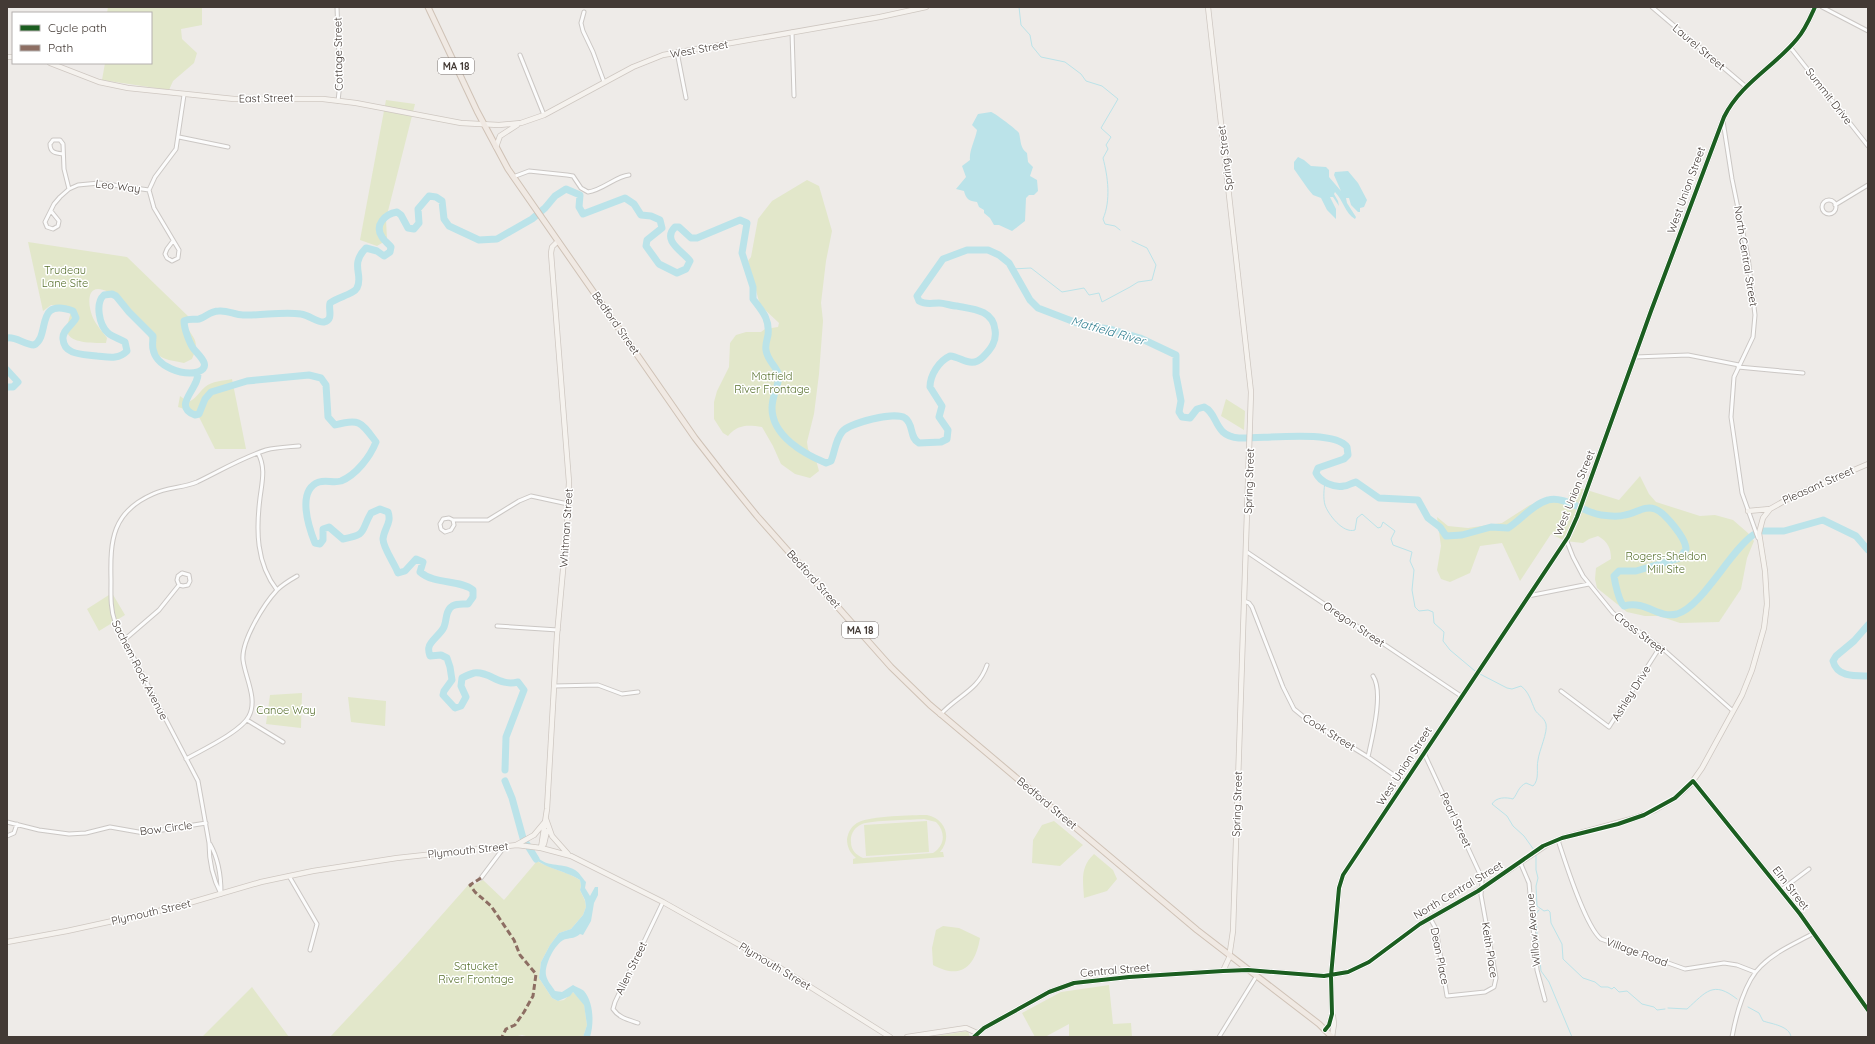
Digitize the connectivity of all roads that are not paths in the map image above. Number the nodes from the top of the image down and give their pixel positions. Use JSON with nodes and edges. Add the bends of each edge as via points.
{"nodes":[{"id":1,"x":337,"y":7,"type":"edge"},
{"id":2,"x":428,"y":7,"type":"edge"},
{"id":3,"x":926,"y":7,"type":"edge"},
{"id":4,"x":1208,"y":7,"type":"edge"},
{"id":5,"x":1652,"y":7,"type":"edge"},
{"id":6,"x":1815,"y":7,"type":"edge"},
{"id":7,"x":1822,"y":7,"type":"edge"},
{"id":8,"x":584,"y":12,"type":"dead end"},
{"id":9,"x":1868,"y":31,"type":"edge"},
{"id":10,"x":792,"y":32,"type":"junction"},
{"id":11,"x":1790,"y":46,"type":"junction"},
{"id":12,"x":677,"y":52,"type":"junction"},
{"id":13,"x":520,"y":55,"type":"dead end"},
{"id":14,"x":53,"y":64,"type":"edge"},
{"id":15,"x":604,"y":82,"type":"junction"},
{"id":16,"x":1745,"y":86,"type":"junction"},
{"id":17,"x":184,"y":95,"type":"junction"},
{"id":18,"x":794,"y":96,"type":"dead end"},
{"id":19,"x":686,"y":98,"type":"dead end"},
{"id":20,"x":338,"y":100,"type":"junction"},
{"id":21,"x":544,"y":115,"type":"junction"},
{"id":22,"x":1723,"y":119,"type":"junction"},
{"id":23,"x":526,"y":122,"type":"junction"},
{"id":24,"x":484,"y":124,"type":"junction"},
{"id":25,"x":179,"y":137,"type":"junction"},
{"id":26,"x":1868,"y":146,"type":"edge"},
{"id":27,"x":228,"y":147,"type":"dead end"},
{"id":28,"x":496,"y":147,"type":"junction"},
{"id":29,"x":63,"y":154,"type":"junction"},
{"id":30,"x":629,"y":175,"type":"dead end"},
{"id":31,"x":513,"y":176,"type":"junction"},
{"id":32,"x":1868,"y":185,"type":"edge"},
{"id":33,"x":69,"y":189,"type":"junction"},
{"id":34,"x":149,"y":190,"type":"junction"},
{"id":35,"x":1835,"y":205,"type":"junction"},
{"id":36,"x":52,"y":211,"type":"junction"},
{"id":37,"x":173,"y":241,"type":"junction"},
{"id":38,"x":558,"y":241,"type":"junction"},
{"id":39,"x":1635,"y":357,"type":"junction"},
{"id":40,"x":1738,"y":366,"type":"junction"},
{"id":41,"x":1803,"y":373,"type":"dead end"},
{"id":42,"x":299,"y":446,"type":"dead end"},
{"id":43,"x":258,"y":453,"type":"junction"},
{"id":44,"x":1868,"y":464,"type":"edge"},
{"id":45,"x":568,"y":504,"type":"junction"},
{"id":46,"x":1770,"y":509,"type":"junction"},
{"id":47,"x":1748,"y":511,"type":"junction"},
{"id":48,"x":453,"y":520,"type":"junction"},
{"id":49,"x":1566,"y":539,"type":"junction"},
{"id":50,"x":1759,"y":539,"type":"junction"},
{"id":51,"x":1247,"y":552,"type":"junction"},
{"id":52,"x":297,"y":576,"type":"dead end"},
{"id":53,"x":1589,"y":584,"type":"junction"},
{"id":54,"x":179,"y":585,"type":"junction"},
{"id":55,"x":277,"y":590,"type":"junction"},
{"id":56,"x":1528,"y":596,"type":"junction"},
{"id":57,"x":1244,"y":601,"type":"junction"},
{"id":58,"x":497,"y":626,"type":"dead end"},
{"id":59,"x":558,"y":630,"type":"junction"},
{"id":60,"x":123,"y":641,"type":"junction"},
{"id":61,"x":1660,"y":647,"type":"junction"},
{"id":62,"x":987,"y":665,"type":"dead end"},
{"id":63,"x":1373,"y":676,"type":"dead end"},
{"id":64,"x":554,"y":686,"type":"junction"},
{"id":65,"x":1561,"y":691,"type":"dead end"},
{"id":66,"x":638,"y":692,"type":"dead end"},
{"id":67,"x":1461,"y":696,"type":"junction"},
{"id":68,"x":1733,"y":711,"type":"junction"},
{"id":69,"x":940,"y":715,"type":"junction"},
{"id":70,"x":247,"y":720,"type":"junction"},
{"id":71,"x":283,"y":742,"type":"dead end"},
{"id":72,"x":1424,"y":753,"type":"junction"},
{"id":73,"x":1368,"y":757,"type":"junction"},
{"id":74,"x":186,"y":759,"type":"junction"},
{"id":75,"x":1693,"y":781,"type":"junction"},
{"id":76,"x":1404,"y":782,"type":"junction"},
{"id":77,"x":546,"y":817,"type":"junction"},
{"id":78,"x":7,"y":822,"type":"edge"},
{"id":79,"x":206,"y":822,"type":"junction"},
{"id":80,"x":17,"y":824,"type":"junction"},
{"id":81,"x":7,"y":836,"type":"edge"},
{"id":82,"x":1558,"y":840,"type":"junction"},
{"id":83,"x":524,"y":844,"type":"junction"},
{"id":84,"x":505,"y":846,"type":"junction"},
{"id":85,"x":539,"y":848,"type":"junction"},
{"id":86,"x":571,"y":856,"type":"junction"},
{"id":87,"x":1520,"y":862,"type":"junction"},
{"id":88,"x":1809,"y":869,"type":"dead end"},
{"id":89,"x":288,"y":876,"type":"junction"},
{"id":90,"x":481,"y":878,"type":"dead end"},
{"id":91,"x":1481,"y":889,"type":"junction"},
{"id":92,"x":1781,"y":890,"type":"junction"},
{"id":93,"x":221,"y":894,"type":"junction"},
{"id":94,"x":663,"y":902,"type":"junction"},
{"id":95,"x":1430,"y":918,"type":"junction"},
{"id":96,"x":1814,"y":933,"type":"junction"},
{"id":97,"x":7,"y":942,"type":"edge"},
{"id":98,"x":310,"y":950,"type":"dead end"},
{"id":99,"x":1229,"y":956,"type":"junction"},
{"id":100,"x":1223,"y":970,"type":"junction"},
{"id":101,"x":1248,"y":970,"type":"junction"},
{"id":102,"x":1755,"y":972,"type":"junction"},
{"id":103,"x":1331,"y":976,"type":"junction"},
{"id":104,"x":1256,"y":977,"type":"junction"},
{"id":105,"x":1447,"y":996,"type":"joint"},
{"id":106,"x":1544,"y":1000,"type":"dead end"},
{"id":107,"x":1868,"y":1010,"type":"edge"},
{"id":108,"x":1332,"y":1014,"type":"junction"},
{"id":109,"x":638,"y":1023,"type":"dead end"},
{"id":110,"x":1325,"y":1030,"type":"junction"},
{"id":111,"x":975,"y":1035,"type":"edge"},
{"id":112,"x":918,"y":1036,"type":"edge"},
{"id":113,"x":890,"y":1037,"type":"edge"},
{"id":114,"x":908,"y":1037,"type":"edge"},
{"id":115,"x":1219,"y":1037,"type":"edge"},
{"id":116,"x":1332,"y":1037,"type":"edge"},
{"id":117,"x":1732,"y":1037,"type":"edge"}],
"edges":[{"from":1,"to":20,"type":"street","name":"Cottage Street","via":[[340,83]]},
{"from":2,"to":24,"type":"main road","name":"Bedford Street","number":"MA 18"},
{"from":3,"to":10,"type":"main road","name":"West Street"},
{"from":4,"to":51,"type":"main road","name":"Spring Street","via":[[1250,379],[1251,442]]},
{"from":5,"to":16,"type":"street","name":"Laurel Street"},
{"from":6,"to":11,"type":"main road","name":"West Union Street","via":[[1803,32]]},
{"from":7,"to":9,"type":"street"},
{"from":8,"to":15,"type":"street","via":[[581,23],[583,31]]},
{"from":10,"to":12,"type":"main road","name":"West Street"},
{"from":10,"to":18,"type":"street"},
{"from":11,"to":16,"type":"main road","name":"West Union Street"},
{"from":11,"to":26,"type":"street","name":"Summit Drive"},
{"from":12,"to":15,"type":"main road","name":"West Street","via":[[644,62]]},
{"from":12,"to":19,"type":"street"},
{"from":13,"to":21,"type":"street"},
{"from":14,"to":17,"type":"main road","name":"East Street","via":[[107,84]]},
{"from":15,"to":21,"type":"main road","name":"West Street"},
{"from":16,"to":22,"type":"main road","name":"West Union Street"},
{"from":17,"to":20,"type":"main road","name":"East Street","via":[[238,99]]},
{"from":17,"to":25,"type":"street"},
{"from":20,"to":24,"type":"main road","name":"East Street","via":[[461,123]]},
{"from":21,"to":23,"type":"main road","name":"West Street"},
{"from":22,"to":39,"type":"main road","name":"West Union Street"},
{"from":22,"to":40,"type":"street","name":"North Central Street","via":[[1746,247],[1755,315],[1753,337]]},
{"from":23,"to":24,"type":"main road","name":"West Street","via":[[506,125]]},
{"from":23,"to":28,"type":"main road","via":[[505,131],[498,138]]},
{"from":24,"to":28,"type":"main road","name":"Bedford Street","number":"MA 18"},
{"from":25,"to":27,"type":"street"},
{"from":25,"to":34,"type":"street","via":[[173,154],[155,177]]},
{"from":28,"to":31,"type":"main road","name":"Bedford Street","number":"MA 18"},
{"from":29,"to":29,"type":"street","via":[[52,151],[52,142],[61,141]]},
{"from":29,"to":33,"type":"street"},
{"from":30,"to":31,"type":"street","via":[[588,192],[581,188],[573,176],[556,172],[529,171]]},
{"from":31,"to":38,"type":"main road","name":"Bedford Street","number":"MA 18"},
{"from":32,"to":35,"type":"street"},
{"from":33,"to":34,"type":"street","name":"Leo Way","via":[[92,183]]},
{"from":33,"to":36,"type":"street","name":"Leo Way","via":[[56,201]]},
{"from":34,"to":37,"type":"street","via":[[154,208]]},
{"from":35,"to":35,"type":"street","via":[[1827,200],[1822,209],[1826,213],[1831,213]]},
{"from":36,"to":36,"type":"street","name":"Leo Way","via":[[45,222],[47,227],[53,229],[58,226],[59,221]]},
{"from":37,"to":37,"type":"street","via":[[179,254],[177,259],[172,261],[165,254]]},
{"from":38,"to":45,"type":"main road","name":"Whitman Street","via":[[552,247],[551,253],[568,458]]},
{"from":38,"to":69,"type":"main road","name":"Bedford Street","number":"MA 18","via":[[723,474],[891,667]]},
{"from":39,"to":40,"type":"street","via":[[1688,355]]},
{"from":39,"to":49,"type":"main road","name":"West Union Street","via":[[1579,511]]},
{"from":40,"to":41,"type":"street"},
{"from":40,"to":47,"type":"street","name":"North Central Street","via":[[1732,388],[1731,417],[1741,490]]},
{"from":42,"to":43,"type":"street","name":"Sachem Rock Avenue","via":[[275,448]]},
{"from":43,"to":55,"type":"street","via":[[263,467],[258,524],[259,549],[267,574]]},
{"from":43,"to":60,"type":"street","name":"Sachem Rock Avenue","via":[[232,463],[192,484],[166,489],[148,496],[132,507],[120,521],[110,549],[111,606],[114,622]]},
{"from":44,"to":46,"type":"main road","name":"Pleasant Street","via":[[1795,495]]},
{"from":45,"to":48,"type":"street","via":[[530,496],[488,520]]},
{"from":45,"to":59,"type":"main road","name":"Whitman Street"},
{"from":46,"to":47,"type":"main road","name":"Pleasant Street"},
{"from":46,"to":50,"type":"main road","name":"Pleasant Street","via":[[1761,521]]},
{"from":47,"to":50,"type":"street","name":"North Central Street"},
{"from":48,"to":48,"type":"street","via":[[451,530],[445,532],[441,529],[443,518]]},
{"from":49,"to":53,"type":"street","name":"Cross Street","via":[[1575,562]]},
{"from":49,"to":56,"type":"main road","name":"West Union Street"},
{"from":50,"to":68,"type":"main road","name":"North Central Street","via":[[1767,587],[1766,616],[1752,670]]},
{"from":51,"to":57,"type":"main road","name":"Spring Street"},
{"from":51,"to":67,"type":"street","name":"Oregon Street"},
{"from":52,"to":55,"type":"street"},
{"from":53,"to":56,"type":"street"},
{"from":53,"to":61,"type":"street","name":"Cross Street","via":[[1619,618]]},
{"from":54,"to":54,"type":"street","via":[[178,576],[182,573],[189,575],[188,585]]},
{"from":54,"to":60,"type":"street","via":[[159,610]]},
{"from":55,"to":70,"type":"street","via":[[252,627],[243,646],[252,704]]},
{"from":56,"to":67,"type":"main road","name":"West Union Street"},
{"from":57,"to":73,"type":"street","name":"Cook Street","via":[[1252,607],[1294,709]]},
{"from":57,"to":99,"type":"main road","name":"Spring Street","via":[[1233,926]]},
{"from":58,"to":59,"type":"street"},
{"from":59,"to":64,"type":"main road","name":"Whitman Street"},
{"from":60,"to":74,"type":"street","name":"Sachem Rock Avenue"},
{"from":61,"to":65,"type":"street","name":"Ashley Drive","via":[[1609,728]]},
{"from":61,"to":68,"type":"street","name":"Cross Street"},
{"from":62,"to":69,"type":"street","via":[[979,682],[952,702]]},
{"from":63,"to":73,"type":"street","via":[[1376,681],[1377,700]]},
{"from":64,"to":66,"type":"street","via":[[598,685],[622,694]]},
{"from":64,"to":77,"type":"main road","name":"Whitman Street"},
{"from":67,"to":72,"type":"main road","name":"West Union Street"},
{"from":68,"to":75,"type":"main road","name":"North Central Street"},
{"from":69,"to":99,"type":"main road","name":"Bedford Street","number":"MA 18"},
{"from":70,"to":71,"type":"street"},
{"from":70,"to":74,"type":"street","via":[[221,739]]},
{"from":72,"to":76,"type":"main road","name":"West Union Street"},
{"from":72,"to":91,"type":"street","name":"Pearl Street","via":[[1478,868],[1482,881]]},
{"from":73,"to":76,"type":"street","name":"Cook Street"},
{"from":74,"to":79,"type":"street","name":"Sachem Rock Avenue","via":[[200,786]]},
{"from":75,"to":82,"type":"main road","name":"North Central Street","via":[[1674,798],[1644,815]]},
{"from":75,"to":92,"type":"main road","name":"Elm Street"},
{"from":76,"to":103,"type":"main road","name":"West Union Street","via":[[1342,879]]},
{"from":77,"to":83,"type":"main road","via":[[541,828]]},
{"from":77,"to":85,"type":"main road","name":"Whitman Street"},
{"from":77,"to":86,"type":"main road","via":[[555,840]]},
{"from":78,"to":80,"type":"street","name":"Bow Circle"},
{"from":79,"to":80,"type":"street","name":"Bow Circle","via":[[144,833],[110,827],[69,834]]},
{"from":79,"to":93,"type":"street","name":"Sachem Rock Avenue","via":[[209,852],[216,885]]},
{"from":80,"to":81,"type":"street","via":[[14,833]]},
{"from":82,"to":87,"type":"main road","name":"North Central Street"},
{"from":82,"to":102,"type":"street","name":"Village Road","via":[[1590,923],[1601,938],[1685,969],[1724,963]]},
{"from":83,"to":84,"type":"main road","name":"Plymouth Street"},
{"from":83,"to":85,"type":"main road","name":"Plymouth Street"},
{"from":84,"to":89,"type":"main road","name":"Plymouth Street","via":[[379,860]]},
{"from":84,"to":90,"type":"street"},
{"from":85,"to":86,"type":"main road","name":"Plymouth Street"},
{"from":86,"to":94,"type":"main road","name":"Plymouth Street"},
{"from":87,"to":91,"type":"main road","name":"North Central Street"},
{"from":87,"to":106,"type":"street","name":"Willow Avenue","via":[[1529,883],[1537,970]]},
{"from":88,"to":92,"type":"street"},
{"from":89,"to":93,"type":"main road","name":"Plymouth Street"},
{"from":89,"to":98,"type":"street","via":[[317,924]]},
{"from":91,"to":95,"type":"main road","name":"North Central Street"},
{"from":91,"to":105,"type":"street","name":"Keith Place","via":[[1495,986],[1485,992]]},
{"from":92,"to":96,"type":"main road","name":"Elm Street"},
{"from":93,"to":97,"type":"main road","name":"Plymouth Street","via":[[88,927]]},
{"from":94,"to":109,"type":"street","name":"Allen Street","via":[[613,1009],[622,1017]]},
{"from":94,"to":113,"type":"main road","name":"Plymouth Street","via":[[777,966]]},
{"from":95,"to":103,"type":"main road","name":"North Central Street","via":[[1364,964],[1348,972]]},
{"from":95,"to":105,"type":"street","name":"Dean Place","via":[[1436,929]]},
{"from":96,"to":102,"type":"street","via":[[1774,956]]},
{"from":96,"to":107,"type":"main road","name":"Elm Street"},
{"from":99,"to":100,"type":"main road","name":"Spring Street"},
{"from":99,"to":101,"type":"main road","name":"Bedford Street","number":"MA 18"},
{"from":100,"to":101,"type":"main road","name":"Central Street"},
{"from":100,"to":111,"type":"main road","name":"Central Street","via":[[1074,983],[1049,992]]},
{"from":101,"to":103,"type":"main road","name":"North Central Street"},
{"from":101,"to":104,"type":"main road","name":"Bedford Street","number":"MA 18"},
{"from":102,"to":117,"type":"street","via":[[1737,1012]]},
{"from":103,"to":108,"type":"main road","name":"West Union Street"},
{"from":104,"to":110,"type":"main road","name":"Bedford Street","number":"MA 18"},
{"from":104,"to":115,"type":"street"},
{"from":108,"to":110,"type":"main road"},
{"from":108,"to":116,"type":"main road","name":"West Union Street"},
{"from":110,"to":116,"type":"main road","name":"Bedford Street","number":"MA 18"},
{"from":111,"to":112,"type":"main road","via":[[966,1028]]},
{"from":112,"to":114,"type":"main road"}]}
